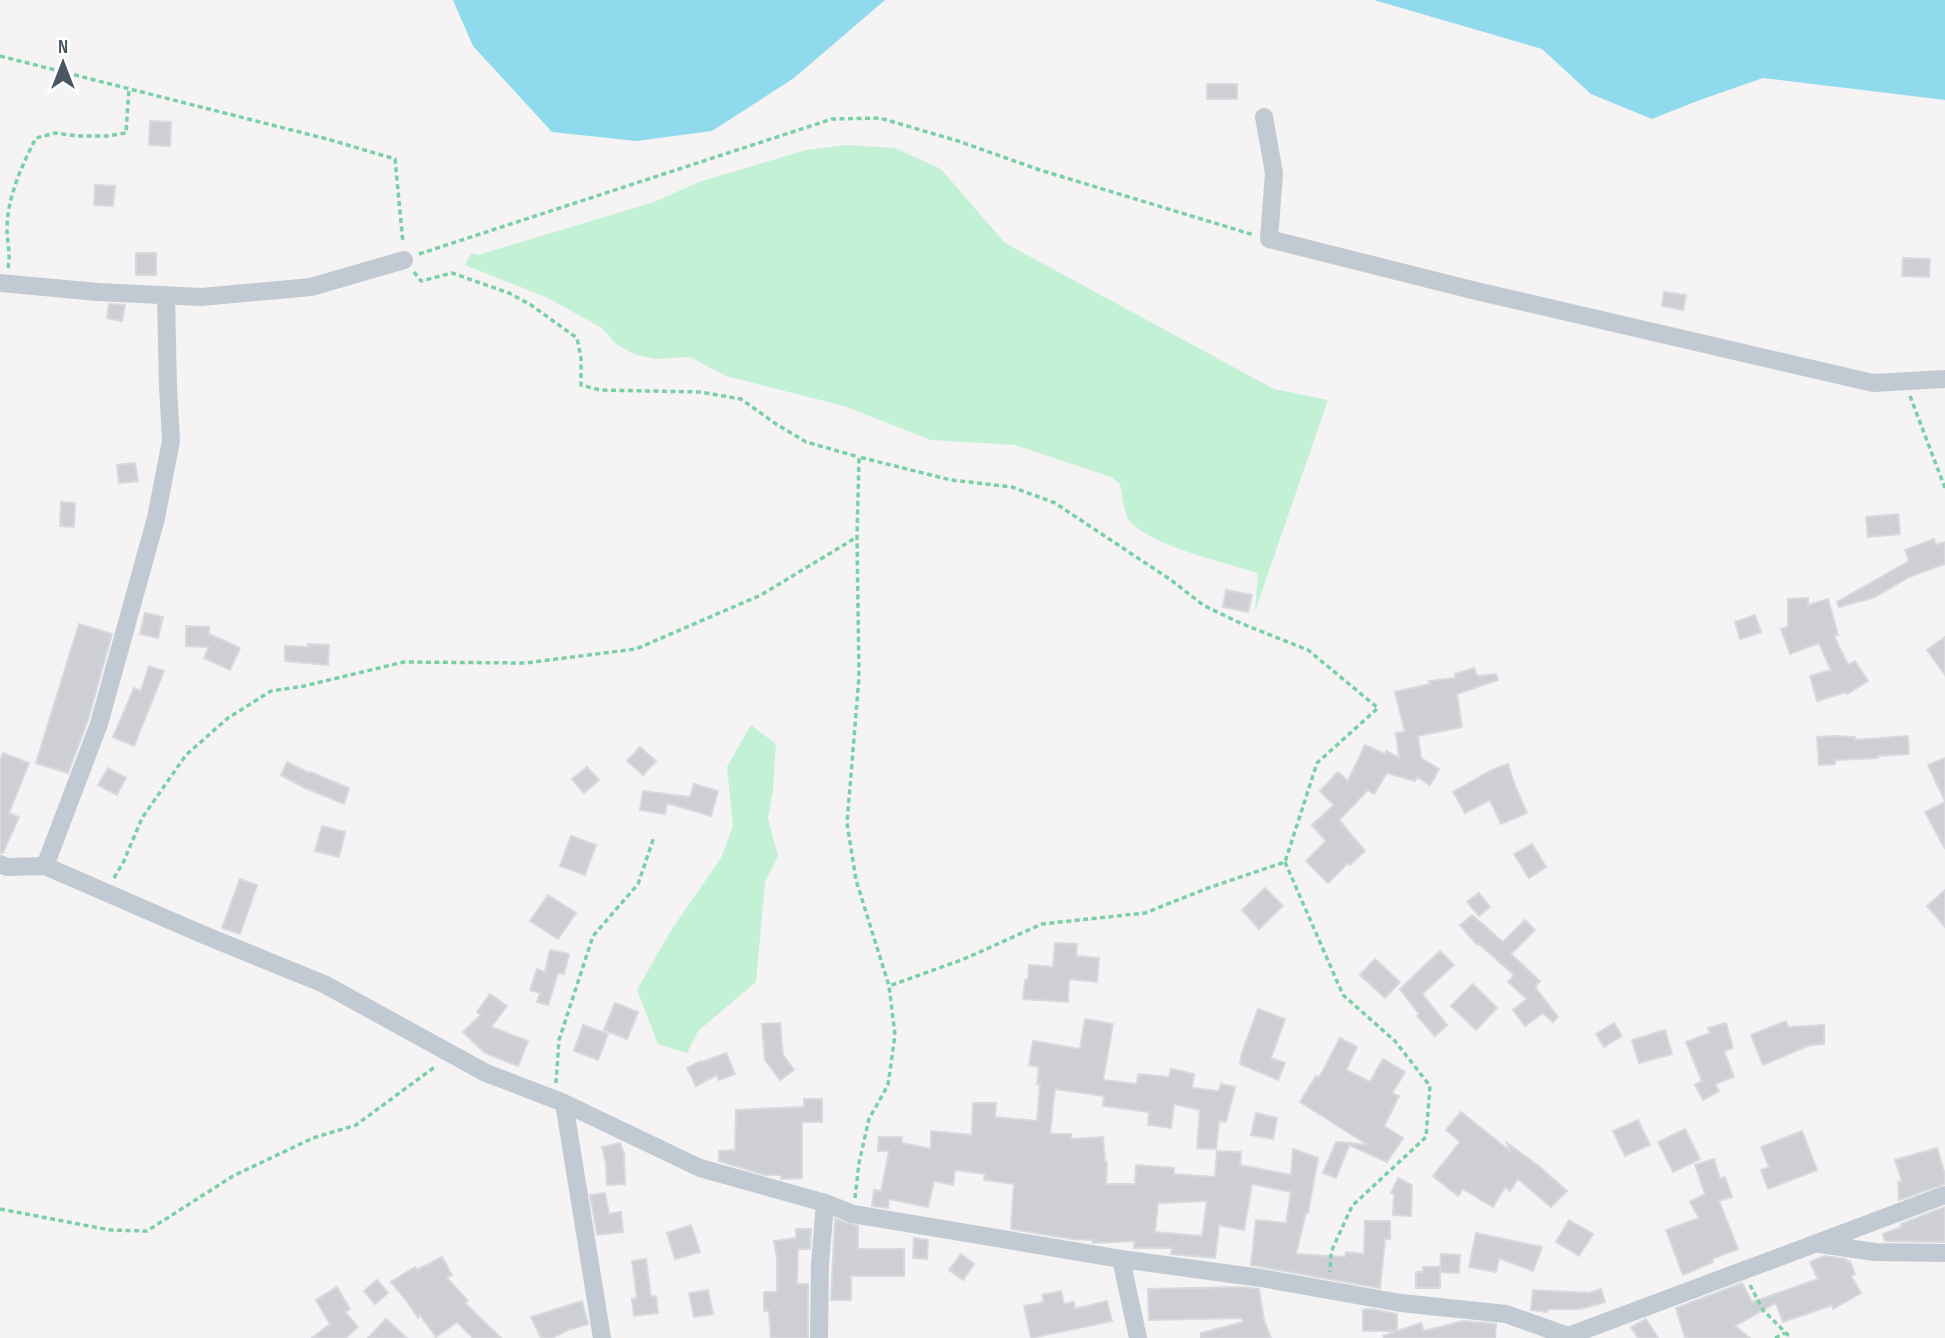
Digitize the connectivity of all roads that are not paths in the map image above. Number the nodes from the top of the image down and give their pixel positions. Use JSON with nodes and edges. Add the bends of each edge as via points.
{"nodes":[{"id":1,"x":1264,"y":117,"type":"dead end"},
{"id":2,"x":404,"y":260,"type":"road end"},
{"id":3,"x":2,"y":283,"type":"edge"},
{"id":4,"x":166,"y":295,"type":"junction"},
{"id":5,"x":1945,"y":379,"type":"edge"},
{"id":6,"x":0,"y":864,"type":"edge"},
{"id":7,"x":45,"y":866,"type":"junction"},
{"id":8,"x":560,"y":1101,"type":"junction"},
{"id":9,"x":1945,"y":1195,"type":"edge"},
{"id":10,"x":825,"y":1203,"type":"junction"},
{"id":11,"x":1818,"y":1244,"type":"junction"},
{"id":12,"x":1945,"y":1254,"type":"edge"},
{"id":13,"x":1121,"y":1259,"type":"junction"},
{"id":14,"x":1566,"y":1337,"type":"edge"},
{"id":15,"x":602,"y":1338,"type":"edge"},
{"id":16,"x":818,"y":1338,"type":"edge"},
{"id":17,"x":1138,"y":1338,"type":"edge"}],
"edges":[{"from":1,"to":5,"type":"street","via":[[1274,173],[1269,239],[1873,383]]},
{"from":2,"to":4,"type":"street","via":[[311,287],[201,297]]},
{"from":3,"to":4,"type":"street"},
{"from":4,"to":7,"type":"street","via":[[171,441],[156,518],[99,724]]},
{"from":6,"to":7,"type":"street"},
{"from":7,"to":8,"type":"street","via":[[324,984],[485,1073]]},
{"from":8,"to":10,"type":"street","via":[[701,1168]]},
{"from":8,"to":15,"type":"street"},
{"from":9,"to":11,"type":"street"},
{"from":10,"to":13,"type":"street","via":[[853,1214]]},
{"from":10,"to":16,"type":"street"},
{"from":11,"to":12,"type":"street","via":[[1875,1252]]},
{"from":11,"to":14,"type":"street"},
{"from":13,"to":14,"type":"street","via":[[1401,1303],[1506,1314]]},
{"from":13,"to":17,"type":"street"}]}
